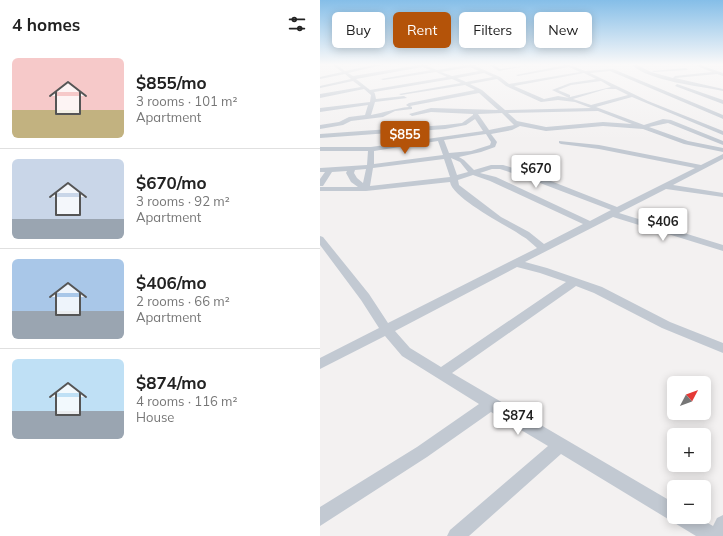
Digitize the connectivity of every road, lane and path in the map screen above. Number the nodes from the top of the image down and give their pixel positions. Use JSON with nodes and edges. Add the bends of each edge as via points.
{"nodes":[{"id":1,"x":353,"y":90,"type":"edge"},
{"id":2,"x":368,"y":90,"type":"edge"},
{"id":3,"x":382,"y":90,"type":"edge"},
{"id":4,"x":396,"y":90,"type":"edge"},
{"id":5,"x":432,"y":90,"type":"edge"},
{"id":6,"x":477,"y":90,"type":"edge"},
{"id":7,"x":519,"y":90,"type":"edge"},
{"id":8,"x":554,"y":90,"type":"edge"},
{"id":9,"x":598,"y":90,"type":"edge"},
{"id":10,"x":622,"y":90,"type":"edge"},
{"id":11,"x":655,"y":90,"type":"edge"},
{"id":12,"x":690,"y":90,"type":"edge"},
{"id":13,"x":579,"y":91,"type":"dead end"},
{"id":14,"x":371,"y":92,"type":"junction"},
{"id":15,"x":480,"y":92,"type":"junction"},
{"id":16,"x":586,"y":93,"type":"junction"},
{"id":17,"x":633,"y":95,"type":"junction"},
{"id":18,"x":320,"y":96,"type":"edge"},
{"id":19,"x":403,"y":96,"type":"junction"},
{"id":20,"x":571,"y":98,"type":"junction"},
{"id":21,"x":336,"y":99,"type":"dead end"},
{"id":22,"x":543,"y":101,"type":"junction"},
{"id":23,"x":576,"y":101,"type":"junction"},
{"id":24,"x":371,"y":102,"type":"junction"},
{"id":25,"x":723,"y":102,"type":"edge"},
{"id":26,"x":593,"y":106,"type":"junction"},
{"id":27,"x":410,"y":109,"type":"junction"},
{"id":28,"x":320,"y":110,"type":"edge"},
{"id":29,"x":602,"y":110,"type":"junction"},
{"id":30,"x":502,"y":111,"type":"junction"},
{"id":31,"x":544,"y":111,"type":"junction"},
{"id":32,"x":476,"y":114,"type":"junction"},
{"id":33,"x":368,"y":117,"type":"junction"},
{"id":34,"x":723,"y":117,"type":"edge"},
{"id":35,"x":442,"y":118,"type":"junction"},
{"id":36,"x":515,"y":122,"type":"junction"},
{"id":37,"x":330,"y":126,"type":"junction"},
{"id":38,"x":320,"y":127,"type":"edge"},
{"id":39,"x":643,"y":127,"type":"junction"},
{"id":40,"x":419,"y":128,"type":"junction"},
{"id":41,"x":361,"y":133,"type":"junction"},
{"id":42,"x":488,"y":133,"type":"junction"},
{"id":43,"x":723,"y":133,"type":"edge"},
{"id":44,"x":323,"y":136,"type":"edge"},
{"id":45,"x":448,"y":138,"type":"junction"},
{"id":46,"x":440,"y":139,"type":"junction"},
{"id":47,"x":424,"y":142,"type":"junction"},
{"id":48,"x":561,"y":142,"type":"dead end"},
{"id":49,"x":723,"y":142,"type":"edge"},
{"id":50,"x":368,"y":145,"type":"junction"},
{"id":51,"x":320,"y":149,"type":"edge"},
{"id":52,"x":723,"y":150,"type":"edge"},
{"id":53,"x":468,"y":152,"type":"junction"},
{"id":54,"x":448,"y":156,"type":"junction"},
{"id":55,"x":723,"y":156,"type":"edge"},
{"id":56,"x":462,"y":161,"type":"junction"},
{"id":57,"x":370,"y":167,"type":"junction"},
{"id":58,"x":702,"y":167,"type":"junction"},
{"id":59,"x":352,"y":168,"type":"junction"},
{"id":60,"x":320,"y":170,"type":"edge"},
{"id":61,"x":330,"y":170,"type":"junction"},
{"id":62,"x":473,"y":173,"type":"junction"},
{"id":63,"x":453,"y":179,"type":"junction"},
{"id":64,"x":320,"y":184,"type":"edge"},
{"id":65,"x":664,"y":186,"type":"junction"},
{"id":66,"x":366,"y":188,"type":"junction"},
{"id":67,"x":320,"y":189,"type":"edge"},
{"id":68,"x":723,"y":195,"type":"edge"},
{"id":69,"x":614,"y":212,"type":"junction"},
{"id":70,"x":589,"y":224,"type":"junction"},
{"id":71,"x":320,"y":239,"type":"edge"},
{"id":72,"x":542,"y":248,"type":"junction"},
{"id":73,"x":723,"y":248,"type":"edge"},
{"id":74,"x":533,"y":253,"type":"junction"},
{"id":75,"x":514,"y":263,"type":"junction"},
{"id":76,"x":543,"y":270,"type":"junction"},
{"id":77,"x":574,"y":282,"type":"junction"},
{"id":78,"x":386,"y":329,"type":"junction"},
{"id":79,"x":723,"y":348,"type":"edge"},
{"id":80,"x":320,"y":364,"type":"edge"},
{"id":81,"x":441,"y":374,"type":"junction"},
{"id":82,"x":491,"y":404,"type":"junction"},
{"id":83,"x":560,"y":445,"type":"junction"},
{"id":84,"x":667,"y":509,"type":"edge"},
{"id":85,"x":320,"y":517,"type":"edge"},
{"id":86,"x":692,"y":524,"type":"edge"},
{"id":87,"x":723,"y":524,"type":"edge"},
{"id":88,"x":456,"y":536,"type":"edge"},
{"id":89,"x":713,"y":536,"type":"edge"},
{"id":90,"x":718,"y":536,"type":"edge"}],
"edges":[{"from":1,"to":18,"type":"street"},
{"from":2,"to":14,"type":"street"},
{"from":3,"to":14,"type":"street"},
{"from":4,"to":19,"type":"street"},
{"from":5,"to":19,"type":"street"},
{"from":6,"to":15,"type":"street"},
{"from":7,"to":22,"type":"street"},
{"from":8,"to":20,"type":"street"},
{"from":9,"to":16,"type":"street"},
{"from":10,"to":17,"type":"street"},
{"from":11,"to":34,"type":"street"},
{"from":12,"to":25,"type":"street"},
{"from":13,"to":16,"type":"street"},
{"from":14,"to":21,"type":"street"},
{"from":14,"to":24,"type":"street","via":[[374,98]]},
{"from":15,"to":27,"type":"street"},
{"from":15,"to":30,"type":"street"},
{"from":16,"to":20,"type":"street"},
{"from":17,"to":26,"type":"street"},
{"from":17,"to":43,"type":"street"},
{"from":19,"to":24,"type":"street"},
{"from":19,"to":27,"type":"street"},
{"from":20,"to":23,"type":"street"},
{"from":22,"to":23,"type":"street","via":[[558,98]]},
{"from":22,"to":31,"type":"street"},
{"from":23,"to":26,"type":"street"},
{"from":24,"to":28,"type":"street"},
{"from":24,"to":33,"type":"street"},
{"from":26,"to":29,"type":"street"},
{"from":27,"to":33,"type":"street","via":[[394,110],[385,115]]},
{"from":27,"to":35,"type":"street"},
{"from":27,"to":40,"type":"street","via":[[413,121]]},
{"from":29,"to":31,"type":"street"},
{"from":29,"to":39,"type":"street"},
{"from":30,"to":31,"type":"street"},
{"from":30,"to":32,"type":"street"},
{"from":30,"to":36,"type":"street"},
{"from":32,"to":35,"type":"street"},
{"from":32,"to":35,"type":"street","via":[[464,124]]},
{"from":32,"to":42,"type":"street"},
{"from":33,"to":37,"type":"street","via":[[349,119],[343,124]]},
{"from":35,"to":40,"type":"street"},
{"from":35,"to":45,"type":"street"},
{"from":36,"to":39,"type":"street","via":[[546,129],[603,124]]},
{"from":36,"to":42,"type":"street","via":[[516,127]]},
{"from":37,"to":38,"type":"street"},
{"from":37,"to":44,"type":"street"},
{"from":39,"to":49,"type":"street","via":[[671,121]]},
{"from":39,"to":52,"type":"street","via":[[686,143]]},
{"from":40,"to":41,"type":"street"},
{"from":40,"to":47,"type":"street"},
{"from":41,"to":44,"type":"street"},
{"from":41,"to":50,"type":"street"},
{"from":42,"to":45,"type":"street"},
{"from":42,"to":53,"type":"street","via":[[494,142],[493,146]]},
{"from":45,"to":46,"type":"street"},
{"from":46,"to":47,"type":"street"},
{"from":46,"to":54,"type":"street"},
{"from":47,"to":50,"type":"street"},
{"from":48,"to":58,"type":"street"},
{"from":50,"to":51,"type":"street"},
{"from":50,"to":57,"type":"street"},
{"from":53,"to":54,"type":"street"},
{"from":53,"to":56,"type":"street"},
{"from":54,"to":56,"type":"street"},
{"from":54,"to":57,"type":"street"},
{"from":54,"to":63,"type":"street"},
{"from":55,"to":58,"type":"street"},
{"from":56,"to":62,"type":"street"},
{"from":57,"to":59,"type":"street"},
{"from":57,"to":66,"type":"street"},
{"from":58,"to":65,"type":"street"},
{"from":59,"to":61,"type":"street"},
{"from":59,"to":66,"type":"street","via":[[351,176]]},
{"from":60,"to":61,"type":"street"},
{"from":61,"to":64,"type":"street"},
{"from":62,"to":63,"type":"street"},
{"from":62,"to":69,"type":"street","via":[[491,167],[503,167]]},
{"from":62,"to":70,"type":"street","via":[[493,179]]},
{"from":63,"to":66,"type":"street"},
{"from":63,"to":72,"type":"street","via":[[455,186],[478,206],[526,234]]},
{"from":65,"to":68,"type":"street"},
{"from":65,"to":69,"type":"street"},
{"from":66,"to":67,"type":"street"},
{"from":69,"to":70,"type":"street"},
{"from":69,"to":73,"type":"street"},
{"from":70,"to":72,"type":"street"},
{"from":71,"to":78,"type":"street"},
{"from":72,"to":74,"type":"street"},
{"from":74,"to":75,"type":"street"},
{"from":74,"to":76,"type":"street"},
{"from":75,"to":76,"type":"street"},
{"from":75,"to":78,"type":"street"},
{"from":76,"to":77,"type":"street"},
{"from":77,"to":79,"type":"street","via":[[615,297],[666,325]]},
{"from":77,"to":81,"type":"street"},
{"from":78,"to":80,"type":"street"},
{"from":78,"to":81,"type":"street","via":[[406,352]]},
{"from":81,"to":82,"type":"street"},
{"from":82,"to":83,"type":"street"},
{"from":82,"to":85,"type":"street","via":[[422,452]]},
{"from":83,"to":84,"type":"street"},
{"from":83,"to":88,"type":"street"},
{"from":86,"to":89,"type":"street"},
{"from":87,"to":90,"type":"street"}]}
